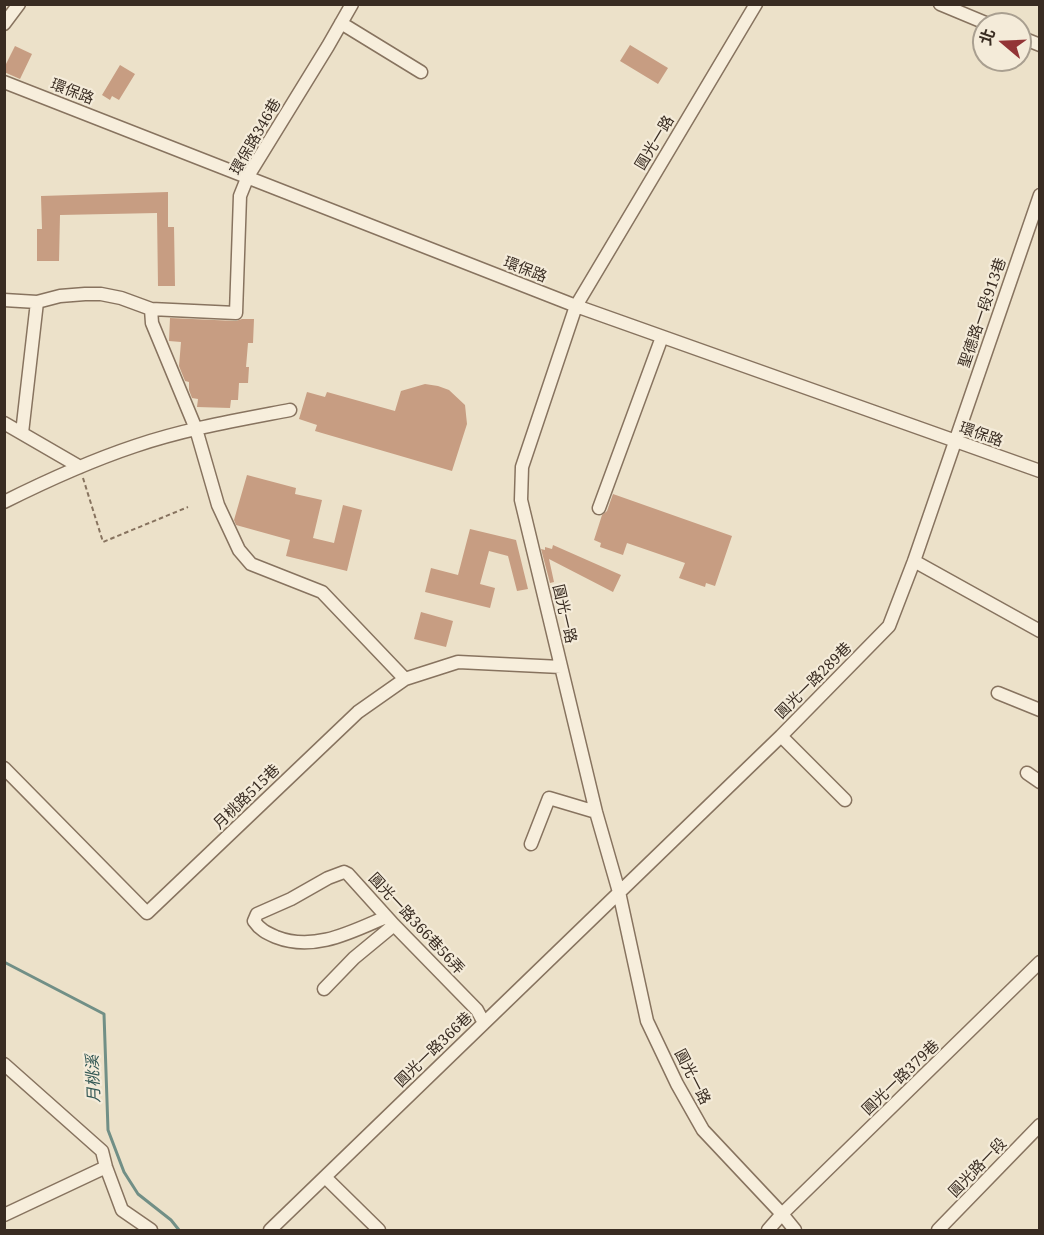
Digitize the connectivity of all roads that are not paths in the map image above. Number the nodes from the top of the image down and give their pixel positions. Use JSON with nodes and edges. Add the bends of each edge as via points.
{"nodes":[{"id":1,"x":18,"y":4,"type":"edge"},
{"id":2,"x":352,"y":4,"type":"edge"},
{"id":3,"x":756,"y":4,"type":"edge"},
{"id":4,"x":940,"y":4,"type":"edge"},
{"id":5,"x":972,"y":17,"type":"edge"},
{"id":6,"x":341,"y":23,"type":"junction"},
{"id":7,"x":4,"y":24,"type":"edge"},
{"id":8,"x":421,"y":72,"type":"dead end"},
{"id":9,"x":4,"y":82,"type":"edge"},
{"id":10,"x":248,"y":176,"type":"junction"},
{"id":11,"x":1040,"y":195,"type":"edge"},
{"id":12,"x":4,"y":300,"type":"edge"},
{"id":13,"x":37,"y":303,"type":"junction"},
{"id":14,"x":576,"y":306,"type":"junction"},
{"id":15,"x":151,"y":309,"type":"junction"},
{"id":16,"x":662,"y":337,"type":"junction"},
{"id":17,"x":290,"y":410,"type":"dead end"},
{"id":18,"x":4,"y":423,"type":"edge"},
{"id":19,"x":196,"y":429,"type":"junction"},
{"id":20,"x":22,"y":433,"type":"junction"},
{"id":21,"x":955,"y":442,"type":"junction"},
{"id":22,"x":80,"y":467,"type":"junction"},
{"id":23,"x":1040,"y":471,"type":"edge"},
{"id":24,"x":4,"y":502,"type":"edge"},
{"id":25,"x":599,"y":508,"type":"dead end"},
{"id":26,"x":914,"y":561,"type":"junction"},
{"id":27,"x":1040,"y":631,"type":"edge"},
{"id":28,"x":561,"y":667,"type":"junction"},
{"id":29,"x":405,"y":679,"type":"junction"},
{"id":30,"x":998,"y":693,"type":"dead end"},
{"id":31,"x":1040,"y":710,"type":"edge"},
{"id":32,"x":781,"y":736,"type":"junction"},
{"id":33,"x":4,"y":768,"type":"edge"},
{"id":34,"x":1027,"y":773,"type":"dead end"},
{"id":35,"x":1040,"y":782,"type":"edge"},
{"id":36,"x":845,"y":800,"type":"dead end"},
{"id":37,"x":596,"y":812,"type":"junction"},
{"id":38,"x":531,"y":844,"type":"dead end"},
{"id":39,"x":619,"y":892,"type":"junction"},
{"id":40,"x":390,"y":921,"type":"junction"},
{"id":41,"x":1040,"y":962,"type":"edge"},
{"id":42,"x":324,"y":989,"type":"dead end"},
{"id":43,"x":484,"y":1023,"type":"junction"},
{"id":44,"x":4,"y":1064,"type":"edge"},
{"id":45,"x":1040,"y":1125,"type":"edge"},
{"id":46,"x":106,"y":1167,"type":"junction"},
{"id":47,"x":325,"y":1177,"type":"junction"},
{"id":48,"x":782,"y":1214,"type":"junction"},
{"id":49,"x":4,"y":1215,"type":"edge"},
{"id":50,"x":151,"y":1230,"type":"edge"},
{"id":51,"x":270,"y":1230,"type":"edge"},
{"id":52,"x":379,"y":1230,"type":"edge"},
{"id":53,"x":768,"y":1230,"type":"edge"},
{"id":54,"x":795,"y":1230,"type":"edge"},
{"id":55,"x":938,"y":1230,"type":"edge"}],
"edges":[{"from":1,"to":7,"type":"street"},
{"from":2,"to":6,"type":"street","name":"環保路346巷"},
{"from":3,"to":14,"type":"street","name":"圓光一路"},
{"from":4,"to":5,"type":"street"},
{"from":6,"to":8,"type":"street"},
{"from":6,"to":10,"type":"street","name":"環保路346巷"},
{"from":9,"to":10,"type":"street","name":"環保路"},
{"from":10,"to":14,"type":"street","name":"環保路"},
{"from":10,"to":15,"type":"street","name":"環保路346巷","via":[[240,196],[236,313]]},
{"from":11,"to":21,"type":"street","name":"聖德路一段913巷"},
{"from":12,"to":13,"type":"street"},
{"from":13,"to":15,"type":"street","via":[[60,296],[101,294]]},
{"from":13,"to":20,"type":"street"},
{"from":14,"to":16,"type":"street","name":"環保路"},
{"from":14,"to":28,"type":"street","name":"圓光一路","via":[[522,467],[521,501]]},
{"from":15,"to":19,"type":"street","via":[[152,323]]},
{"from":16,"to":21,"type":"street","name":"環保路"},
{"from":16,"to":25,"type":"street"},
{"from":17,"to":19,"type":"street"},
{"from":18,"to":20,"type":"street"},
{"from":19,"to":22,"type":"street"},
{"from":19,"to":29,"type":"street","via":[[218,504],[239,550],[251,564],[322,592]]},
{"from":20,"to":22,"type":"street"},
{"from":21,"to":23,"type":"street","name":"環保路"},
{"from":21,"to":26,"type":"street","name":"圓光一路289巷"},
{"from":22,"to":24,"type":"street"},
{"from":26,"to":27,"type":"street"},
{"from":26,"to":32,"type":"street","name":"圓光一路289巷","via":[[889,626]]},
{"from":28,"to":29,"type":"street","name":"月桃路515巷","via":[[458,662]]},
{"from":28,"to":37,"type":"street","name":"圓光一路"},
{"from":29,"to":33,"type":"street","name":"月桃路515巷","via":[[358,711],[147,913]]},
{"from":30,"to":31,"type":"street"},
{"from":32,"to":36,"type":"street"},
{"from":32,"to":39,"type":"street","name":"圓光一路289巷"},
{"from":34,"to":35,"type":"street"},
{"from":37,"to":38,"type":"street","via":[[549,798]]},
{"from":37,"to":39,"type":"street","name":"圓光一路"},
{"from":39,"to":43,"type":"street","name":"圓光一路366巷"},
{"from":39,"to":48,"type":"street","name":"圓光一路","via":[[647,1022],[677,1084],[703,1130]]},
{"from":40,"to":40,"type":"street","name":"圓光一路366巷56弄","via":[[344,872],[256,914],[254,921],[264,932],[305,943]]},
{"from":40,"to":42,"type":"street"},
{"from":40,"to":43,"type":"street","name":"圓光一路366巷56弄","via":[[477,1010]]},
{"from":41,"to":48,"type":"street","name":"圓光一路379巷"},
{"from":43,"to":47,"type":"street","name":"圓光一路366巷"},
{"from":44,"to":46,"type":"street","via":[[102,1151]]},
{"from":45,"to":55,"type":"street","name":"圓光路一段"},
{"from":46,"to":49,"type":"street"},
{"from":46,"to":50,"type":"street","via":[[122,1210]]},
{"from":47,"to":51,"type":"street","name":"圓光一路366巷"},
{"from":47,"to":52,"type":"street"},
{"from":48,"to":53,"type":"street","name":"圓光一路379巷"},
{"from":48,"to":54,"type":"street","name":"圓光一路"}]}
